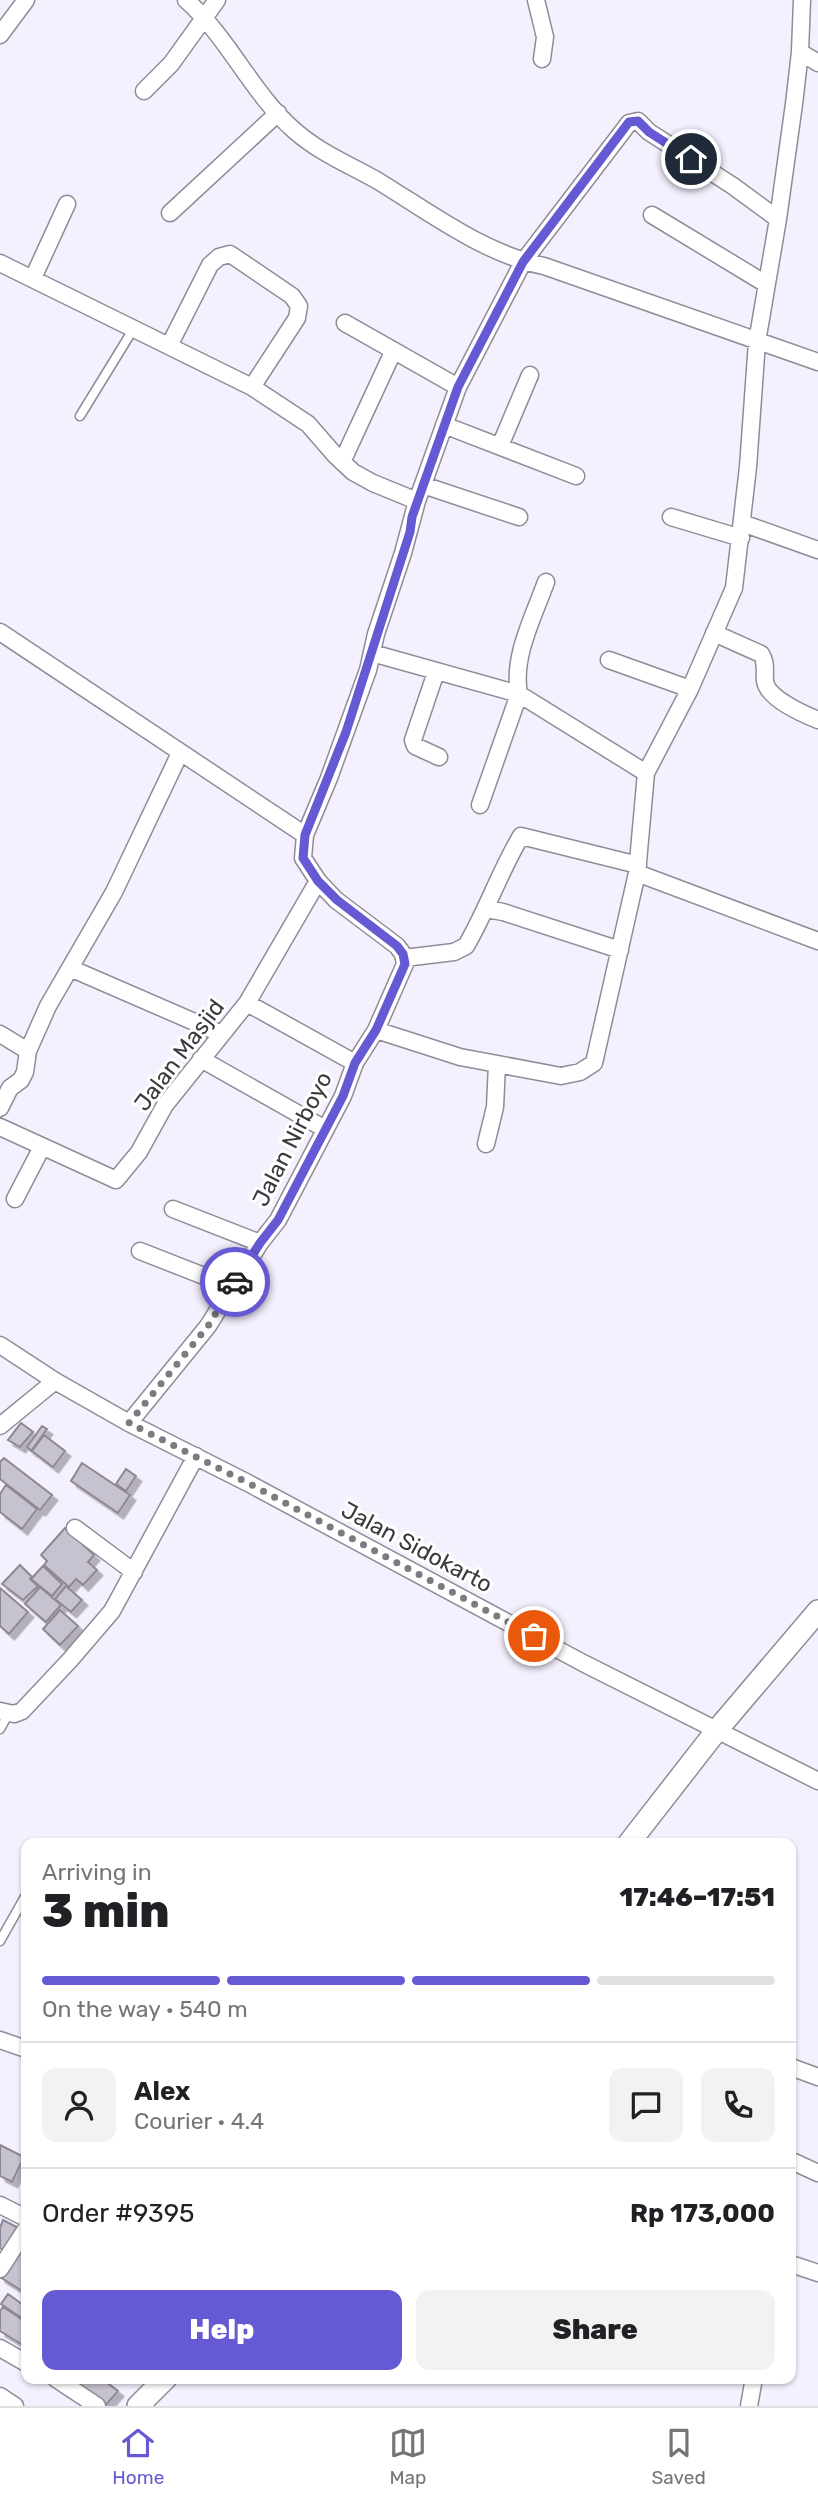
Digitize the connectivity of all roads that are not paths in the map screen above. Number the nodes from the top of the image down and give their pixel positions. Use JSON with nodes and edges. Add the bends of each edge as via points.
{"nodes":[{"id":1,"x":26,"y":0,"type":"edge"},
{"id":2,"x":186,"y":0,"type":"edge"},
{"id":3,"x":216,"y":0,"type":"edge"},
{"id":4,"x":536,"y":0,"type":"edge"},
{"id":5,"x":802,"y":0,"type":"edge"},
{"id":6,"x":205,"y":17,"type":"junction"},
{"id":7,"x":0,"y":35,"type":"edge"},
{"id":8,"x":800,"y":52,"type":"junction"},
{"id":9,"x":542,"y":59,"type":"dead end"},
{"id":10,"x":818,"y":63,"type":"edge"},
{"id":11,"x":144,"y":91,"type":"dead end"},
{"id":12,"x":278,"y":113,"type":"junction"},
{"id":13,"x":67,"y":204,"type":"dead end"},
{"id":14,"x":170,"y":213,"type":"dead end"},
{"id":15,"x":652,"y":215,"type":"dead end"},
{"id":16,"x":778,"y":219,"type":"junction"},
{"id":17,"x":523,"y":262,"type":"junction"},
{"id":18,"x":0,"y":263,"type":"edge"},
{"id":19,"x":33,"y":278,"type":"junction"},
{"id":20,"x":766,"y":284,"type":"junction"},
{"id":21,"x":345,"y":323,"type":"dead end"},
{"id":22,"x":134,"y":328,"type":"junction"},
{"id":23,"x":757,"y":342,"type":"junction"},
{"id":24,"x":169,"y":346,"type":"junction"},
{"id":25,"x":393,"y":352,"type":"junction"},
{"id":26,"x":818,"y":362,"type":"edge"},
{"id":27,"x":530,"y":375,"type":"dead end"},
{"id":28,"x":252,"y":387,"type":"junction"},
{"id":29,"x":458,"y":387,"type":"junction"},
{"id":30,"x":80,"y":416,"type":"dead end"},
{"id":31,"x":444,"y":425,"type":"junction"},
{"id":32,"x":500,"y":446,"type":"junction"},
{"id":33,"x":342,"y":462,"type":"junction"},
{"id":34,"x":576,"y":476,"type":"dead end"},
{"id":35,"x":423,"y":485,"type":"junction"},
{"id":36,"x":417,"y":501,"type":"junction"},
{"id":37,"x":519,"y":517,"type":"dead end"},
{"id":38,"x":671,"y":517,"type":"dead end"},
{"id":39,"x":741,"y":530,"type":"junction"},
{"id":40,"x":818,"y":550,"type":"edge"},
{"id":41,"x":546,"y":582,"type":"dead end"},
{"id":42,"x":0,"y":632,"type":"edge"},
{"id":43,"x":714,"y":633,"type":"junction"},
{"id":44,"x":372,"y":653,"type":"junction"},
{"id":45,"x":609,"y":660,"type":"dead end"},
{"id":46,"x":436,"y":672,"type":"junction"},
{"id":47,"x":690,"y":689,"type":"junction"},
{"id":48,"x":519,"y":694,"type":"junction"},
{"id":49,"x":818,"y":720,"type":"edge"},
{"id":50,"x":180,"y":753,"type":"junction"},
{"id":51,"x":439,"y":757,"type":"dead end"},
{"id":52,"x":646,"y":773,"type":"junction"},
{"id":53,"x":480,"y":805,"type":"dead end"},
{"id":54,"x":305,"y":835,"type":"junction"},
{"id":55,"x":638,"y":869,"type":"junction"},
{"id":56,"x":318,"y":881,"type":"junction"},
{"id":57,"x":486,"y":909,"type":"junction"},
{"id":58,"x":818,"y":940,"type":"edge"},
{"id":59,"x":620,"y":950,"type":"junction"},
{"id":60,"x":404,"y":958,"type":"junction"},
{"id":61,"x":69,"y":968,"type":"junction"},
{"id":62,"x":247,"y":1003,"type":"junction"},
{"id":63,"x":376,"y":1030,"type":"junction"},
{"id":64,"x":0,"y":1034,"type":"edge"},
{"id":65,"x":222,"y":1034,"type":"junction"},
{"id":66,"x":28,"y":1051,"type":"junction"},
{"id":67,"x":201,"y":1059,"type":"junction"},
{"id":68,"x":355,"y":1063,"type":"junction"},
{"id":69,"x":497,"y":1064,"type":"junction"},
{"id":70,"x":0,"y":1108,"type":"edge"},
{"id":71,"x":0,"y":1127,"type":"edge"},
{"id":72,"x":325,"y":1129,"type":"junction"},
{"id":73,"x":485,"y":1144,"type":"dead end"},
{"id":74,"x":42,"y":1147,"type":"junction"},
{"id":75,"x":15,"y":1199,"type":"dead end"},
{"id":76,"x":173,"y":1209,"type":"dead end"},
{"id":77,"x":260,"y":1243,"type":"junction"},
{"id":78,"x":140,"y":1251,"type":"dead end"},
{"id":79,"x":232,"y":1287,"type":"junction"},
{"id":80,"x":0,"y":1345,"type":"edge"},
{"id":81,"x":55,"y":1381,"type":"junction"},
{"id":82,"x":129,"y":1423,"type":"junction"},
{"id":83,"x":0,"y":1426,"type":"edge"},
{"id":84,"x":196,"y":1456,"type":"junction"},
{"id":85,"x":75,"y":1528,"type":"dead end"},
{"id":86,"x":134,"y":1572,"type":"junction"},
{"id":87,"x":818,"y":1611,"type":"edge"},
{"id":88,"x":5,"y":1712,"type":"edge"},
{"id":89,"x":0,"y":1729,"type":"edge"},
{"id":90,"x":717,"y":1730,"type":"junction"},
{"id":91,"x":818,"y":1781,"type":"edge"},
{"id":92,"x":633,"y":1838,"type":"edge"},
{"id":93,"x":21,"y":1904,"type":"edge"},
{"id":94,"x":0,"y":1941,"type":"edge"},
{"id":95,"x":0,"y":2040,"type":"edge"},
{"id":96,"x":21,"y":2047,"type":"edge"},
{"id":97,"x":796,"y":2069,"type":"edge"},
{"id":98,"x":818,"y":2077,"type":"edge"},
{"id":99,"x":796,"y":2163,"type":"edge"},
{"id":100,"x":818,"y":2173,"type":"edge"},
{"id":101,"x":0,"y":2205,"type":"edge"},
{"id":102,"x":21,"y":2216,"type":"edge"},
{"id":103,"x":21,"y":2237,"type":"edge"},
{"id":104,"x":796,"y":2266,"type":"edge"},
{"id":105,"x":0,"y":2269,"type":"edge"},
{"id":106,"x":818,"y":2273,"type":"edge"},
{"id":107,"x":0,"y":2348,"type":"edge"},
{"id":108,"x":21,"y":2360,"type":"edge"},
{"id":109,"x":64,"y":2384,"type":"edge"},
{"id":110,"x":160,"y":2384,"type":"edge"},
{"id":111,"x":753,"y":2384,"type":"edge"},
{"id":112,"x":0,"y":2396,"type":"edge"},
{"id":113,"x":15,"y":2406,"type":"edge"},
{"id":114,"x":97,"y":2406,"type":"edge"},
{"id":115,"x":138,"y":2406,"type":"edge"},
{"id":116,"x":749,"y":2406,"type":"edge"}],
"edges":[{"from":1,"to":7,"type":"street"},
{"from":2,"to":6,"type":"street"},
{"from":3,"to":6,"type":"street"},
{"from":4,"to":9,"type":"street","via":[[545,37]]},
{"from":5,"to":8,"type":"street"},
{"from":6,"to":11,"type":"street","via":[[171,64]]},
{"from":6,"to":12,"type":"street"},
{"from":8,"to":10,"type":"street"},
{"from":8,"to":16,"type":"street"},
{"from":12,"to":14,"type":"street"},
{"from":12,"to":17,"type":"street","via":[[337,160],[452,228]]},
{"from":13,"to":19,"type":"street"},
{"from":15,"to":20,"type":"street"},
{"from":16,"to":17,"type":"street","via":[[633,121]]},
{"from":16,"to":20,"type":"street"},
{"from":17,"to":23,"type":"street"},
{"from":17,"to":29,"type":"street"},
{"from":18,"to":19,"type":"street"},
{"from":19,"to":22,"type":"street"},
{"from":20,"to":23,"type":"street"},
{"from":21,"to":25,"type":"street"},
{"from":22,"to":24,"type":"street"},
{"from":22,"to":30,"type":"lane"},
{"from":23,"to":26,"type":"street"},
{"from":23,"to":39,"type":"street"},
{"from":24,"to":28,"type":"street"},
{"from":24,"to":28,"type":"street","via":[[210,265],[230,254],[292,296],[299,306],[297,318]]},
{"from":25,"to":29,"type":"street"},
{"from":25,"to":33,"type":"street"},
{"from":27,"to":32,"type":"street"},
{"from":28,"to":33,"type":"street","via":[[308,424]]},
{"from":29,"to":31,"type":"street"},
{"from":31,"to":32,"type":"street"},
{"from":31,"to":35,"type":"street"},
{"from":32,"to":34,"type":"street"},
{"from":33,"to":36,"type":"street","via":[[373,483]]},
{"from":35,"to":36,"type":"street"},
{"from":35,"to":37,"type":"street"},
{"from":36,"to":44,"type":"street"},
{"from":38,"to":39,"type":"street"},
{"from":39,"to":40,"type":"street"},
{"from":39,"to":43,"type":"street","via":[[733,588]]},
{"from":41,"to":48,"type":"street","via":[[519,660]]},
{"from":42,"to":50,"type":"street"},
{"from":43,"to":47,"type":"street"},
{"from":43,"to":49,"type":"street","via":[[761,654],[766,687],[794,709]]},
{"from":44,"to":46,"type":"street"},
{"from":44,"to":54,"type":"street"},
{"from":45,"to":47,"type":"street"},
{"from":46,"to":48,"type":"street"},
{"from":46,"to":51,"type":"street","via":[[413,740],[415,746]]},
{"from":47,"to":52,"type":"street"},
{"from":48,"to":52,"type":"street"},
{"from":48,"to":53,"type":"street"},
{"from":50,"to":54,"type":"street"},
{"from":50,"to":61,"type":"street","via":[[114,892]]},
{"from":52,"to":55,"type":"street"},
{"from":54,"to":56,"type":"street","via":[[303,858]]},
{"from":55,"to":57,"type":"street","via":[[518,842]]},
{"from":55,"to":58,"type":"street"},
{"from":55,"to":59,"type":"street"},
{"from":56,"to":60,"type":"street","via":[[397,946]]},
{"from":56,"to":62,"type":"street","name":"Jalan Masjid"},
{"from":57,"to":59,"type":"street"},
{"from":57,"to":60,"type":"street","via":[[466,947]]},
{"from":59,"to":69,"type":"street","via":[[594,1063],[561,1076]]},
{"from":60,"to":63,"type":"street","name":"Jalan Nirboyo"},
{"from":61,"to":65,"type":"street"},
{"from":61,"to":66,"type":"street"},
{"from":62,"to":65,"type":"street","name":"Jalan Masjid"},
{"from":62,"to":68,"type":"street"},
{"from":63,"to":68,"type":"street","name":"Jalan Nirboyo"},
{"from":63,"to":69,"type":"street"},
{"from":64,"to":66,"type":"street"},
{"from":65,"to":67,"type":"street","name":"Jalan Masjid"},
{"from":66,"to":70,"type":"street","via":[[25,1072]]},
{"from":67,"to":72,"type":"street"},
{"from":67,"to":74,"type":"street","name":"Jalan Masjid","via":[[116,1180]]},
{"from":68,"to":72,"type":"street","name":"Jalan Nirboyo"},
{"from":69,"to":73,"type":"street","via":[[495,1107]]},
{"from":71,"to":74,"type":"street","name":"Jalan Masjid"},
{"from":72,"to":77,"type":"street","name":"Jalan Nirboyo","via":[[278,1220]]},
{"from":74,"to":75,"type":"street"},
{"from":76,"to":77,"type":"street"},
{"from":77,"to":79,"type":"street","name":"Jalan Nirboyo"},
{"from":78,"to":79,"type":"street"},
{"from":79,"to":82,"type":"street","name":"Jalan Nirboyo","via":[[208,1326]]},
{"from":80,"to":81,"type":"street","name":"Jalan Sidokarto"},
{"from":81,"to":82,"type":"street","name":"Jalan Sidokarto"},
{"from":81,"to":83,"type":"street"},
{"from":82,"to":84,"type":"street","name":"Jalan Sidokarto"},
{"from":84,"to":86,"type":"street"},
{"from":84,"to":90,"type":"street","name":"Jalan Sidokarto"},
{"from":85,"to":86,"type":"street"},
{"from":86,"to":88,"type":"street","via":[[112,1611],[70,1660],[22,1711]]},
{"from":87,"to":90,"type":"main road"},
{"from":88,"to":89,"type":"lane"},
{"from":90,"to":91,"type":"street","name":"Jalan Sidokarto"},
{"from":90,"to":92,"type":"main road"},
{"from":93,"to":94,"type":"lane"},
{"from":95,"to":96,"type":"street"},
{"from":97,"to":98,"type":"street"},
{"from":99,"to":100,"type":"street"},
{"from":101,"to":102,"type":"street"},
{"from":103,"to":105,"type":"street"},
{"from":104,"to":106,"type":"street"},
{"from":107,"to":108,"type":"street"},
{"from":109,"to":114,"type":"street"},
{"from":110,"to":115,"type":"main road"},
{"from":111,"to":116,"type":"street"},
{"from":112,"to":113,"type":"street"}]}
